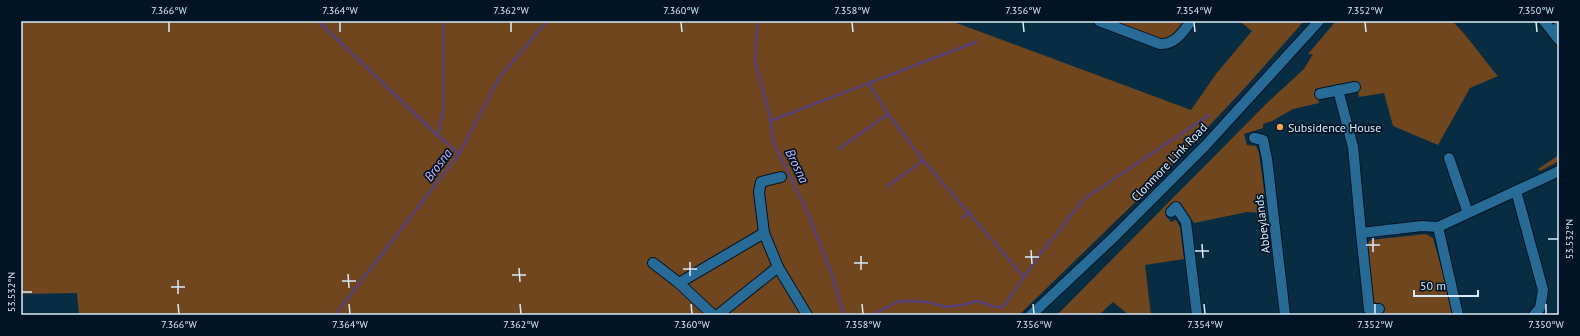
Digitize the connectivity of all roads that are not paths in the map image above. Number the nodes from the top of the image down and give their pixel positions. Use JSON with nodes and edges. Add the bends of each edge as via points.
{"nodes":[{"id":1,"x":1099,"y":21,"type":"edge"},
{"id":2,"x":1191,"y":21,"type":"edge"},
{"id":3,"x":1319,"y":21,"type":"edge"},
{"id":4,"x":1544,"y":21,"type":"edge"},
{"id":5,"x":1557,"y":30,"type":"edge"},
{"id":6,"x":1356,"y":86,"type":"dead end"},
{"id":7,"x":1338,"y":90,"type":"junction"},
{"id":8,"x":1320,"y":94,"type":"dead end"},
{"id":9,"x":1254,"y":138,"type":"dead end"},
{"id":10,"x":1449,"y":158,"type":"dead end"},
{"id":11,"x":1559,"y":171,"type":"edge"},
{"id":12,"x":781,"y":177,"type":"dead end"},
{"id":13,"x":1516,"y":191,"type":"junction"},
{"id":14,"x":1171,"y":212,"type":"dead end"},
{"id":15,"x":1468,"y":213,"type":"junction"},
{"id":16,"x":1438,"y":227,"type":"junction"},
{"id":17,"x":764,"y":233,"type":"junction"},
{"id":18,"x":1361,"y":233,"type":"junction"},
{"id":19,"x":654,"y":263,"type":"dead end"},
{"id":20,"x":778,"y":267,"type":"junction"},
{"id":21,"x":680,"y":283,"type":"junction"},
{"id":22,"x":1379,"y":309,"type":"dead end"},
{"id":23,"x":713,"y":315,"type":"edge"},
{"id":24,"x":718,"y":315,"type":"edge"},
{"id":25,"x":807,"y":315,"type":"edge"},
{"id":26,"x":1032,"y":315,"type":"edge"},
{"id":27,"x":1197,"y":315,"type":"edge"},
{"id":28,"x":1285,"y":315,"type":"edge"},
{"id":29,"x":1458,"y":315,"type":"edge"},
{"id":30,"x":1534,"y":315,"type":"edge"}],
"edges":[{"from":1,"to":2,"type":"street","via":[[1166,44],[1180,35]]},
{"from":3,"to":26,"type":"street","name":"Clonmore Link Road","via":[[1205,146]]},
{"from":4,"to":5,"type":"street"},
{"from":6,"to":7,"type":"street"},
{"from":7,"to":8,"type":"street"},
{"from":7,"to":18,"type":"street","via":[[1353,147]]},
{"from":9,"to":28,"type":"street","name":"Abbeylands","via":[[1263,140],[1267,160]]},
{"from":10,"to":15,"type":"street"},
{"from":11,"to":13,"type":"street"},
{"from":12,"to":17,"type":"street","via":[[761,182],[759,192]]},
{"from":13,"to":15,"type":"street"},
{"from":13,"to":30,"type":"street","via":[[1543,290],[1540,308]]},
{"from":14,"to":27,"type":"street","via":[[1176,207],[1186,222]]},
{"from":15,"to":16,"type":"street"},
{"from":16,"to":18,"type":"street","via":[[1422,226]]},
{"from":16,"to":29,"type":"street"},
{"from":17,"to":20,"type":"street"},
{"from":17,"to":21,"type":"street"},
{"from":18,"to":22,"type":"street","via":[[1369,309]]},
{"from":19,"to":21,"type":"street"},
{"from":20,"to":24,"type":"street"},
{"from":20,"to":25,"type":"street"},
{"from":21,"to":23,"type":"street"}]}
